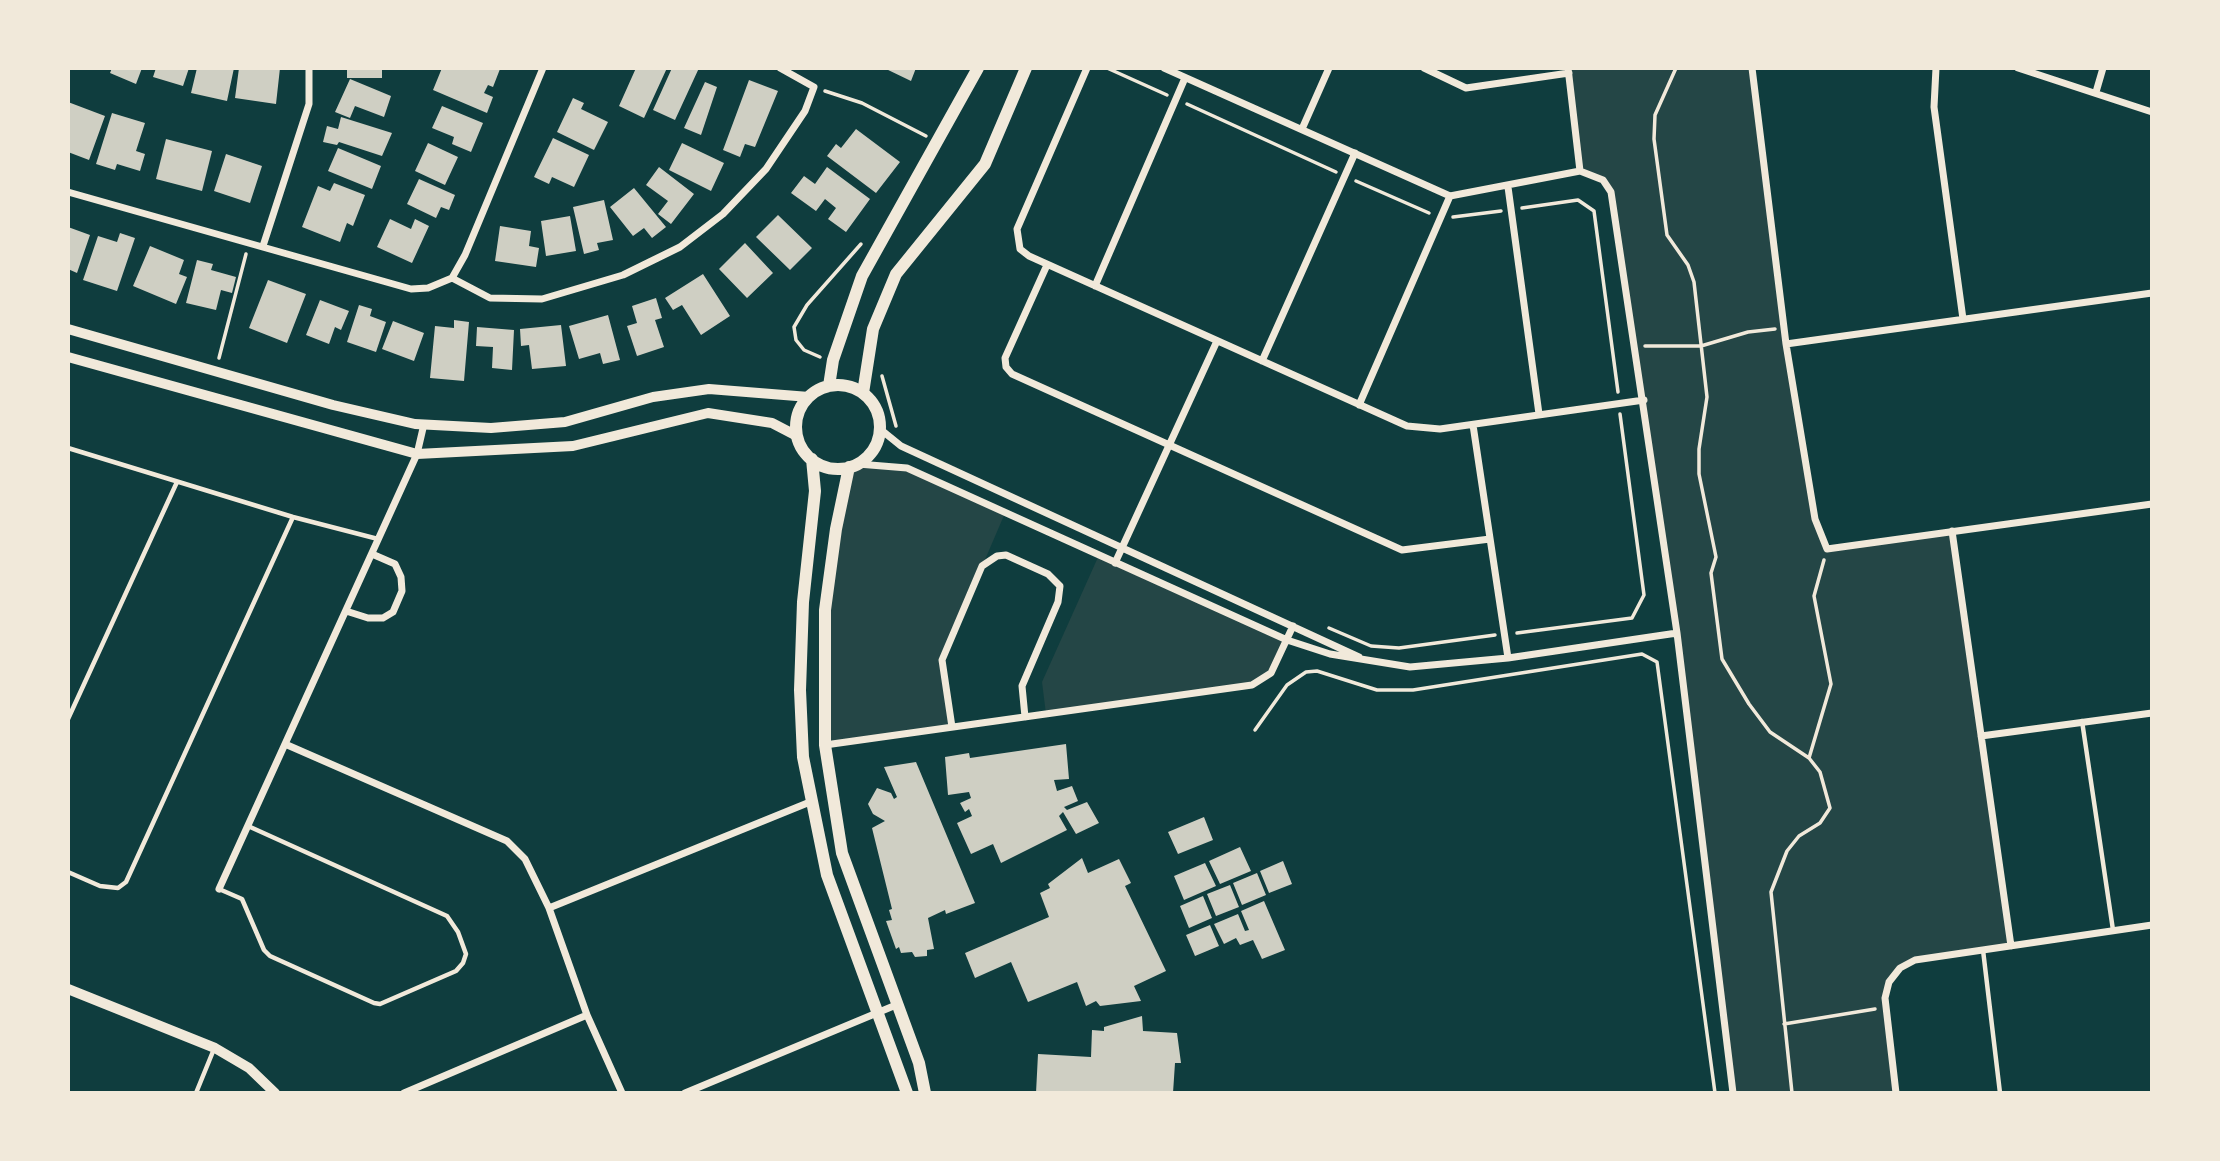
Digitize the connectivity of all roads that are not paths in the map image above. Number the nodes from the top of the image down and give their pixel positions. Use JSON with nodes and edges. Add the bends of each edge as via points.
{"nodes":[{"id":1,"x":309,"y":68,"type":"edge"},
{"id":2,"x":543,"y":68,"type":"edge"},
{"id":3,"x":780,"y":68,"type":"edge"},
{"id":4,"x":978,"y":68,"type":"edge"},
{"id":5,"x":1026,"y":68,"type":"edge"},
{"id":6,"x":1087,"y":68,"type":"edge"},
{"id":7,"x":1164,"y":68,"type":"edge"},
{"id":8,"x":1329,"y":68,"type":"edge"},
{"id":9,"x":1424,"y":68,"type":"edge"},
{"id":10,"x":1752,"y":68,"type":"edge"},
{"id":11,"x":1936,"y":68,"type":"edge"},
{"id":12,"x":2018,"y":68,"type":"edge"},
{"id":13,"x":2103,"y":68,"type":"edge"},
{"id":14,"x":1568,"y":71,"type":"edge"},
{"id":15,"x":1185,"y":78,"type":"junction"},
{"id":16,"x":2096,"y":92,"type":"junction"},
{"id":17,"x":2152,"y":111,"type":"edge"},
{"id":18,"x":1302,"y":130,"type":"junction"},
{"id":19,"x":1354,"y":153,"type":"junction"},
{"id":20,"x":1580,"y":171,"type":"junction"},
{"id":21,"x":1508,"y":187,"type":"junction"},
{"id":22,"x":68,"y":192,"type":"edge"},
{"id":23,"x":1450,"y":195,"type":"junction"},
{"id":24,"x":263,"y":246,"type":"junction"},
{"id":25,"x":1047,"y":265,"type":"junction"},
{"id":26,"x":452,"y":278,"type":"junction"},
{"id":27,"x":1095,"y":286,"type":"junction"},
{"id":28,"x":2152,"y":292,"type":"edge"},
{"id":29,"x":1963,"y":319,"type":"junction"},
{"id":30,"x":68,"y":329,"type":"edge"},
{"id":31,"x":1217,"y":341,"type":"junction"},
{"id":32,"x":1786,"y":344,"type":"junction"},
{"id":33,"x":68,"y":357,"type":"edge"},
{"id":34,"x":1262,"y":361,"type":"junction"},
{"id":35,"x":829,"y":386,"type":"junction"},
{"id":36,"x":863,"y":393,"type":"junction"},
{"id":37,"x":809,"y":397,"type":"junction"},
{"id":38,"x":1644,"y":400,"type":"junction"},
{"id":39,"x":1359,"y":405,"type":"junction"},
{"id":40,"x":1539,"y":414,"type":"junction"},
{"id":41,"x":424,"y":424,"type":"junction"},
{"id":42,"x":1474,"y":425,"type":"junction"},
{"id":43,"x":880,"y":429,"type":"junction"},
{"id":44,"x":797,"y":436,"type":"junction"},
{"id":45,"x":1170,"y":444,"type":"junction"},
{"id":46,"x":68,"y":447,"type":"edge"},
{"id":47,"x":417,"y":454,"type":"junction"},
{"id":48,"x":811,"y":459,"type":"junction"},
{"id":49,"x":853,"y":465,"type":"junction"},
{"id":50,"x":177,"y":482,"type":"junction"},
{"id":51,"x":2152,"y":504,"type":"edge"},
{"id":52,"x":293,"y":517,"type":"junction"},
{"id":53,"x":1952,"y":531,"type":"junction"},
{"id":54,"x":378,"y":539,"type":"junction"},
{"id":55,"x":1490,"y":539,"type":"junction"},
{"id":56,"x":1122,"y":548,"type":"junction"},
{"id":57,"x":372,"y":554,"type":"junction"},
{"id":58,"x":1115,"y":563,"type":"junction"},
{"id":59,"x":346,"y":611,"type":"junction"},
{"id":60,"x":1293,"y":626,"type":"junction"},
{"id":61,"x":1677,"y":633,"type":"junction"},
{"id":62,"x":1287,"y":640,"type":"junction"},
{"id":63,"x":1508,"y":658,"type":"junction"},
{"id":64,"x":1372,"y":663,"type":"junction"},
{"id":65,"x":2152,"y":713,"type":"edge"},
{"id":66,"x":1025,"y":717,"type":"junction"},
{"id":67,"x":68,"y":719,"type":"edge"},
{"id":68,"x":2082,"y":721,"type":"junction"},
{"id":69,"x":952,"y":727,"type":"junction"},
{"id":70,"x":1981,"y":736,"type":"junction"},
{"id":71,"x":285,"y":744,"type":"junction"},
{"id":72,"x":825,"y":745,"type":"junction"},
{"id":73,"x":810,"y":802,"type":"junction"},
{"id":74,"x":247,"y":826,"type":"junction"},
{"id":75,"x":68,"y":872,"type":"edge"},
{"id":76,"x":219,"y":889,"type":"joint"},
{"id":77,"x":549,"y":908,"type":"junction"},
{"id":78,"x":2152,"y":925,"type":"edge"},
{"id":79,"x":2113,"y":931,"type":"junction"},
{"id":80,"x":2011,"y":946,"type":"junction"},
{"id":81,"x":1983,"y":950,"type":"junction"},
{"id":82,"x":68,"y":989,"type":"edge"},
{"id":83,"x":896,"y":1005,"type":"junction"},
{"id":84,"x":878,"y":1013,"type":"junction"},
{"id":85,"x":587,"y":1015,"type":"junction"},
{"id":86,"x":215,"y":1048,"type":"junction"},
{"id":87,"x":429,"y":1082,"type":"junction"},
{"id":88,"x":196,"y":1093,"type":"edge"},
{"id":89,"x":275,"y":1093,"type":"edge"},
{"id":90,"x":404,"y":1093,"type":"edge"},
{"id":91,"x":433,"y":1093,"type":"edge"},
{"id":92,"x":622,"y":1093,"type":"edge"},
{"id":93,"x":685,"y":1093,"type":"edge"},
{"id":94,"x":907,"y":1093,"type":"edge"},
{"id":95,"x":925,"y":1093,"type":"edge"},
{"id":96,"x":1732,"y":1093,"type":"edge"},
{"id":97,"x":1896,"y":1093,"type":"edge"},
{"id":98,"x":2000,"y":1093,"type":"edge"}],
"edges":[{"from":1,"to":24,"type":"street","via":[[309,104]]},
{"from":2,"to":26,"type":"street","via":[[466,255]]},
{"from":3,"to":26,"type":"street","via":[[814,87],[805,111],[766,169],[723,214],[680,247],[623,275],[542,299],[490,298]]},
{"from":4,"to":35,"type":"main road","via":[[862,276],[833,360]]},
{"from":5,"to":36,"type":"main road","via":[[985,164],[896,274],[873,329]]},
{"from":6,"to":25,"type":"street","via":[[1017,229],[1020,249]]},
{"from":7,"to":15,"type":"street"},
{"from":8,"to":18,"type":"street"},
{"from":9,"to":14,"type":"street","via":[[1466,88]]},
{"from":10,"to":32,"type":"street"},
{"from":11,"to":29,"type":"street","via":[[1934,107]]},
{"from":12,"to":16,"type":"street"},
{"from":13,"to":16,"type":"street"},
{"from":14,"to":20,"type":"street"},
{"from":15,"to":18,"type":"street"},
{"from":15,"to":27,"type":"street"},
{"from":16,"to":17,"type":"street"},
{"from":18,"to":19,"type":"street"},
{"from":19,"to":23,"type":"street"},
{"from":19,"to":34,"type":"street"},
{"from":20,"to":21,"type":"street"},
{"from":20,"to":38,"type":"street","via":[[1604,180],[1611,192]]},
{"from":21,"to":23,"type":"street"},
{"from":21,"to":40,"type":"street"},
{"from":22,"to":24,"type":"street"},
{"from":23,"to":39,"type":"street"},
{"from":24,"to":26,"type":"street","via":[[411,289]]},
{"from":25,"to":27,"type":"street"},
{"from":25,"to":45,"type":"street","via":[[1009,348],[1006,368]]},
{"from":27,"to":31,"type":"street"},
{"from":28,"to":29,"type":"street"},
{"from":29,"to":32,"type":"street"},
{"from":30,"to":41,"type":"street","via":[[333,405]]},
{"from":31,"to":34,"type":"street"},
{"from":31,"to":45,"type":"street"},
{"from":32,"to":53,"type":"street","via":[[1815,519],[1827,549]]},
{"from":33,"to":47,"type":"street"},
{"from":34,"to":39,"type":"street"},
{"from":35,"to":36,"type":"main road","via":[[852,387]]},
{"from":35,"to":37,"type":"main road"},
{"from":36,"to":43,"type":"main road","via":[[879,415]]},
{"from":37,"to":41,"type":"street","via":[[709,389],[653,397],[565,422],[491,428]]},
{"from":37,"to":44,"type":"main road","via":[[796,422]]},
{"from":38,"to":40,"type":"street"},
{"from":38,"to":61,"type":"street"},
{"from":39,"to":42,"type":"street","via":[[1423,430]]},
{"from":40,"to":42,"type":"street"},
{"from":41,"to":47,"type":"street"},
{"from":42,"to":55,"type":"street"},
{"from":43,"to":49,"type":"main road","via":[[873,450]]},
{"from":43,"to":56,"type":"street","via":[[901,446]]},
{"from":44,"to":47,"type":"street","via":[[772,423],[708,413],[573,446]]},
{"from":44,"to":48,"type":"main road"},
{"from":45,"to":55,"type":"street","via":[[1402,550]]},
{"from":45,"to":56,"type":"street"},
{"from":46,"to":50,"type":"lane"},
{"from":47,"to":54,"type":"street"},
{"from":48,"to":49,"type":"main road","via":[[823,466]]},
{"from":48,"to":73,"type":"main road","via":[[815,491],[803,602],[800,690]]},
{"from":49,"to":58,"type":"street","via":[[906,468]]},
{"from":49,"to":72,"type":"main road","via":[[836,529],[825,610]]},
{"from":50,"to":52,"type":"lane"},
{"from":50,"to":67,"type":"lane"},
{"from":51,"to":53,"type":"street"},
{"from":52,"to":54,"type":"lane"},
{"from":52,"to":75,"type":"lane","via":[[126,882],[118,888],[100,886]]},
{"from":53,"to":70,"type":"street"},
{"from":54,"to":57,"type":"street"},
{"from":55,"to":63,"type":"street"},
{"from":56,"to":58,"type":"street"},
{"from":56,"to":60,"type":"street"},
{"from":57,"to":59,"type":"street"},
{"from":57,"to":59,"type":"street","via":[[395,564],[401,577],[402,591],[393,612],[383,618],[368,618]]},
{"from":58,"to":62,"type":"street"},
{"from":59,"to":71,"type":"street"},
{"from":60,"to":62,"type":"street"},
{"from":60,"to":64,"type":"street"},
{"from":61,"to":63,"type":"street"},
{"from":61,"to":96,"type":"street"},
{"from":62,"to":64,"type":"street"},
{"from":62,"to":66,"type":"street","via":[[1271,673],[1252,685]]},
{"from":63,"to":64,"type":"street","via":[[1410,667]]},
{"from":65,"to":68,"type":"street"},
{"from":66,"to":69,"type":"street"},
{"from":66,"to":69,"type":"street","via":[[1022,686],[1058,602],[1060,586],[1048,574],[1006,555],[997,556],[982,566],[942,660]]},
{"from":68,"to":70,"type":"street"},
{"from":68,"to":79,"type":"lane"},
{"from":69,"to":72,"type":"street"},
{"from":70,"to":80,"type":"street"},
{"from":71,"to":74,"type":"street"},
{"from":71,"to":77,"type":"street","via":[[507,841],[525,859]]},
{"from":72,"to":83,"type":"main road","via":[[842,853]]},
{"from":73,"to":77,"type":"street"},
{"from":73,"to":84,"type":"main road","via":[[827,875]]},
{"from":74,"to":76,"type":"street"},
{"from":74,"to":76,"type":"lane","via":[[447,916],[466,954],[463,963],[456,971],[374,1003],[270,956],[242,899]]},
{"from":77,"to":85,"type":"street"},
{"from":78,"to":79,"type":"street"},
{"from":79,"to":80,"type":"street"},
{"from":80,"to":81,"type":"street"},
{"from":81,"to":97,"type":"street","via":[[1914,960],[1889,982],[1885,1008]]},
{"from":81,"to":98,"type":"lane"},
{"from":82,"to":86,"type":"street"},
{"from":83,"to":84,"type":"street"},
{"from":83,"to":95,"type":"main road","via":[[919,1063]]},
{"from":84,"to":93,"type":"street"},
{"from":84,"to":94,"type":"main road"},
{"from":85,"to":87,"type":"street"},
{"from":85,"to":92,"type":"street"},
{"from":86,"to":88,"type":"lane"},
{"from":86,"to":89,"type":"street","via":[[249,1068]]},
{"from":87,"to":90,"type":"street"},
{"from":87,"to":91,"type":"street"}]}
